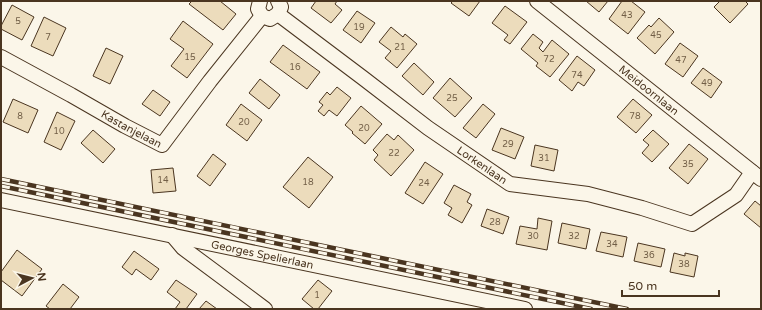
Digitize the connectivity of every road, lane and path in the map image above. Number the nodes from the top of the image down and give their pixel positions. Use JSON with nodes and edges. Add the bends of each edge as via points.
{"nodes":[{"id":1,"x":260,"y":1,"type":"edge"},
{"id":2,"x":537,"y":1,"type":"edge"},
{"id":3,"x":278,"y":8,"type":"edge"},
{"id":4,"x":262,"y":16,"type":"junction"},
{"id":5,"x":1,"y":58,"type":"edge"},
{"id":6,"x":757,"y":176,"type":"edge"},
{"id":7,"x":1,"y":200,"type":"edge"},
{"id":8,"x":172,"y":235,"type":"junction"},
{"id":9,"x":265,"y":309,"type":"edge"},
{"id":10,"x":525,"y":309,"type":"edge"}],
"edges":[{"from":1,"to":4,"type":"street","via":[[258,9]]},
{"from":2,"to":6,"type":"street","name":"Meidoornlaan"},
{"from":3,"to":4,"type":"street","via":[[270,19]]},
{"from":3,"to":6,"type":"street","name":"Lorkenlaan","via":[[428,128],[510,184],[588,194],[692,224],[736,195]]},
{"from":4,"to":5,"type":"street","name":"Kastanjelaan","via":[[162,145]]},
{"from":7,"to":8,"type":"street","name":"Georges Spelierlaan"},
{"from":8,"to":9,"type":"street","via":[[183,248]]},
{"from":8,"to":10,"type":"street","name":"Georges Spelierlaan"}]}
